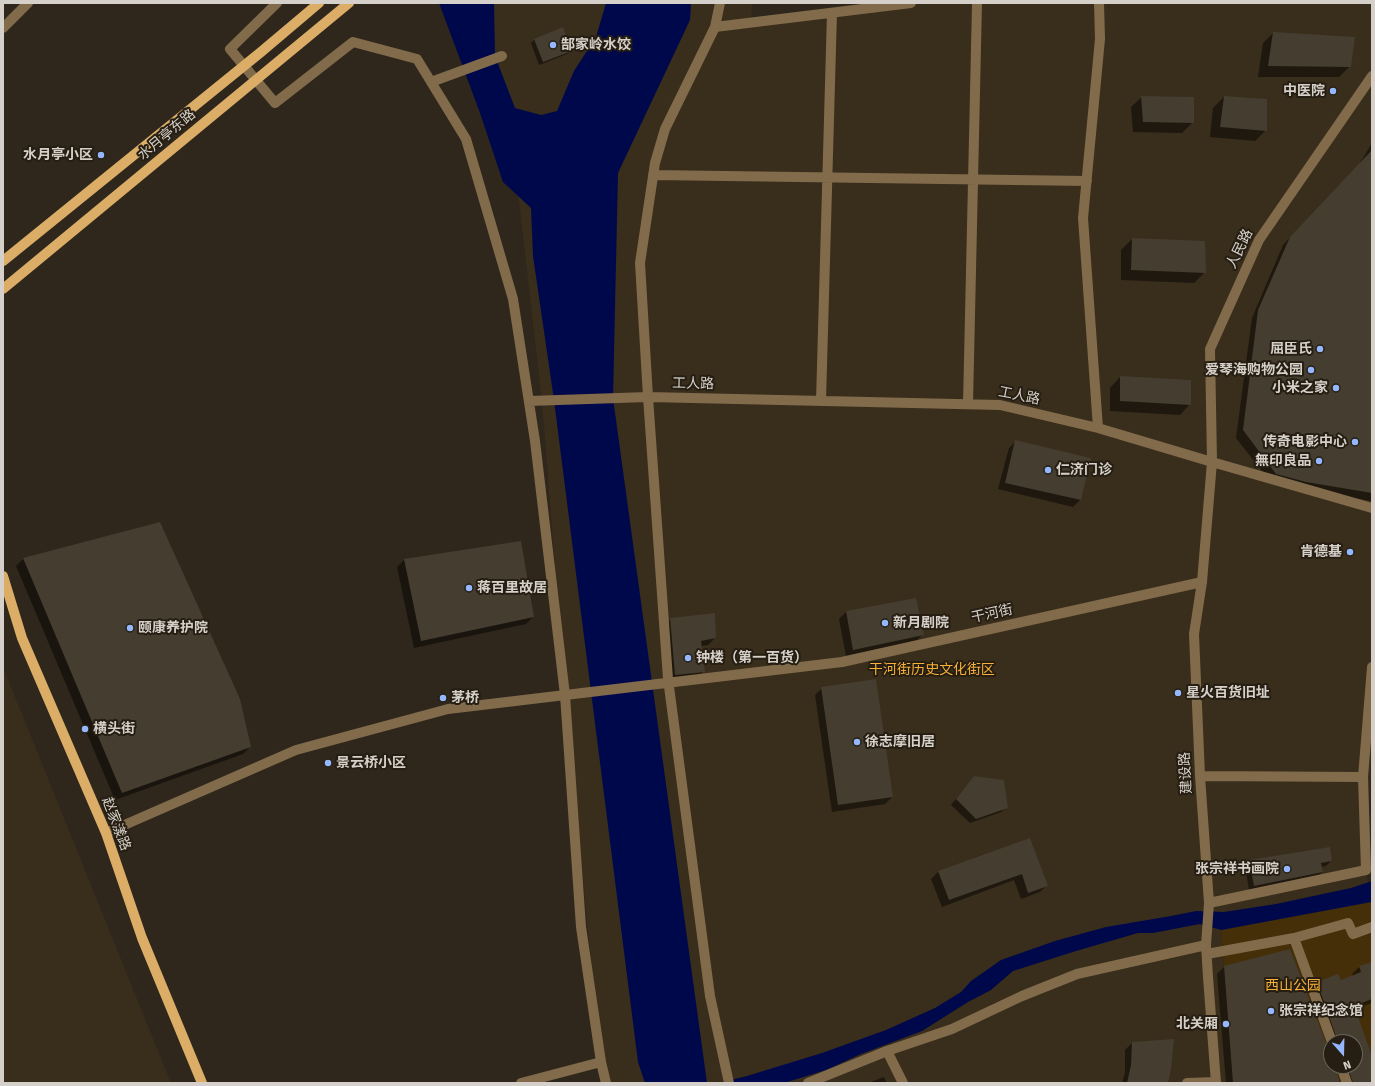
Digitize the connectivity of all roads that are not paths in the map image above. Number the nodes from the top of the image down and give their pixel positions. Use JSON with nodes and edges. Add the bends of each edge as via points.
{"nodes":[{"id":1,"x":28,"y":3,"type":"edge"},
{"id":2,"x":277,"y":3,"type":"edge"},
{"id":3,"x":319,"y":3,"type":"edge"},
{"id":4,"x":349,"y":3,"type":"edge"},
{"id":5,"x":720,"y":3,"type":"edge"},
{"id":6,"x":911,"y":3,"type":"edge"},
{"id":7,"x":977,"y":3,"type":"edge"},
{"id":8,"x":1099,"y":3,"type":"edge"},
{"id":9,"x":832,"y":13,"type":"junction"},
{"id":10,"x":715,"y":27,"type":"junction"},
{"id":11,"x":3,"y":28,"type":"edge"},
{"id":12,"x":502,"y":56,"type":"dead end"},
{"id":13,"x":244,"y":66,"type":"junction"},
{"id":14,"x":1372,"y":76,"type":"edge"},
{"id":15,"x":256,"y":80,"type":"junction"},
{"id":16,"x":432,"y":82,"type":"junction"},
{"id":17,"x":653,"y":175,"type":"junction"},
{"id":18,"x":828,"y":177,"type":"junction"},
{"id":19,"x":973,"y":179,"type":"junction"},
{"id":20,"x":1087,"y":180,"type":"junction"},
{"id":21,"x":3,"y":261,"type":"edge"},
{"id":22,"x":3,"y":289,"type":"edge"},
{"id":23,"x":643,"y":397,"type":"junction"},
{"id":24,"x":529,"y":401,"type":"junction"},
{"id":25,"x":821,"y":401,"type":"junction"},
{"id":26,"x":968,"y":404,"type":"junction"},
{"id":27,"x":1098,"y":428,"type":"junction"},
{"id":28,"x":1212,"y":462,"type":"junction"},
{"id":29,"x":1372,"y":508,"type":"edge"},
{"id":30,"x":3,"y":576,"type":"edge"},
{"id":31,"x":1202,"y":582,"type":"junction"},
{"id":32,"x":1372,"y":667,"type":"edge"},
{"id":33,"x":668,"y":683,"type":"junction"},
{"id":34,"x":569,"y":695,"type":"junction"},
{"id":35,"x":1200,"y":776,"type":"junction"},
{"id":36,"x":1363,"y":777,"type":"junction"},
{"id":37,"x":106,"y":833,"type":"junction"},
{"id":38,"x":1209,"y":903,"type":"junction"},
{"id":39,"x":1372,"y":927,"type":"edge"},
{"id":40,"x":1294,"y":938,"type":"junction"},
{"id":41,"x":1207,"y":950,"type":"junction"},
{"id":42,"x":1329,"y":1034,"type":"edge"},
{"id":43,"x":887,"y":1050,"type":"junction"},
{"id":44,"x":601,"y":1062,"type":"junction"},
{"id":45,"x":833,"y":1073,"type":"junction"},
{"id":46,"x":202,"y":1083,"type":"edge"},
{"id":47,"x":521,"y":1083,"type":"edge"},
{"id":48,"x":606,"y":1083,"type":"edge"},
{"id":49,"x":729,"y":1083,"type":"edge"},
{"id":50,"x":808,"y":1083,"type":"edge"},
{"id":51,"x":837,"y":1083,"type":"edge"},
{"id":52,"x":903,"y":1083,"type":"edge"},
{"id":53,"x":1187,"y":1083,"type":"edge"},
{"id":54,"x":1216,"y":1083,"type":"edge"}],
"edges":[{"from":1,"to":11,"type":"street"},
{"from":2,"to":13,"type":"street","via":[[230,49]]},
{"from":3,"to":13,"type":"main road","name":"水月亭东路"},
{"from":4,"to":15,"type":"main road","name":"水月亭东路"},
{"from":5,"to":10,"type":"street"},
{"from":6,"to":9,"type":"street"},
{"from":7,"to":19,"type":"street"},
{"from":8,"to":20,"type":"street","via":[[1100,39]]},
{"from":9,"to":10,"type":"street"},
{"from":9,"to":18,"type":"street"},
{"from":10,"to":17,"type":"street","via":[[665,129]]},
{"from":12,"to":16,"type":"street"},
{"from":13,"to":15,"type":"street"},
{"from":13,"to":21,"type":"main road","name":"水月亭东路"},
{"from":14,"to":28,"type":"street","name":"人民路","via":[[1259,240],[1210,349]]},
{"from":15,"to":16,"type":"street","via":[[275,103],[353,42],[417,59]]},
{"from":15,"to":22,"type":"main road","name":"水月亭东路"},
{"from":16,"to":24,"type":"street","via":[[466,139],[513,299]]},
{"from":17,"to":18,"type":"street"},
{"from":17,"to":23,"type":"street","via":[[640,263]]},
{"from":18,"to":19,"type":"street"},
{"from":18,"to":25,"type":"street"},
{"from":19,"to":20,"type":"street"},
{"from":19,"to":26,"type":"street"},
{"from":20,"to":27,"type":"street","via":[[1083,218]]},
{"from":23,"to":24,"type":"street","name":"工人路"},
{"from":23,"to":25,"type":"street","name":"工人路"},
{"from":23,"to":33,"type":"street"},
{"from":24,"to":34,"type":"street"},
{"from":25,"to":26,"type":"street","name":"工人路"},
{"from":26,"to":27,"type":"street","name":"工人路","via":[[1000,405]]},
{"from":27,"to":28,"type":"street","name":"工人路"},
{"from":28,"to":29,"type":"street","name":"工人路"},
{"from":28,"to":31,"type":"street","name":"建设路"},
{"from":30,"to":37,"type":"main road","name":"赵家漾路","via":[[22,638]]},
{"from":31,"to":33,"type":"street","name":"干河街","via":[[842,662]]},
{"from":31,"to":35,"type":"street","name":"建设路","via":[[1194,634]]},
{"from":32,"to":36,"type":"street"},
{"from":33,"to":34,"type":"street","name":"干河街"},
{"from":33,"to":49,"type":"street","via":[[710,996]]},
{"from":34,"to":37,"type":"street","name":"干河街","via":[[448,709],[296,750]]},
{"from":34,"to":44,"type":"street","via":[[581,927]]},
{"from":35,"to":36,"type":"street"},
{"from":35,"to":38,"type":"street","name":"建设路"},
{"from":36,"to":38,"type":"street","via":[[1366,870]]},
{"from":37,"to":46,"type":"main road","name":"赵家漾路","via":[[142,938]]},
{"from":38,"to":41,"type":"street","name":"建设路"},
{"from":39,"to":40,"type":"street","via":[[1353,934],[1348,923]]},
{"from":40,"to":41,"type":"street"},
{"from":40,"to":42,"type":"street"},
{"from":41,"to":43,"type":"street","via":[[1077,974],[1022,996],[952,1029]]},
{"from":41,"to":54,"type":"street","name":"建设路"},
{"from":43,"to":45,"type":"street"},
{"from":43,"to":52,"type":"street"},
{"from":44,"to":47,"type":"street"},
{"from":44,"to":48,"type":"street"},
{"from":45,"to":50,"type":"street"},
{"from":45,"to":51,"type":"street"},
{"from":53,"to":54,"type":"street"}]}
